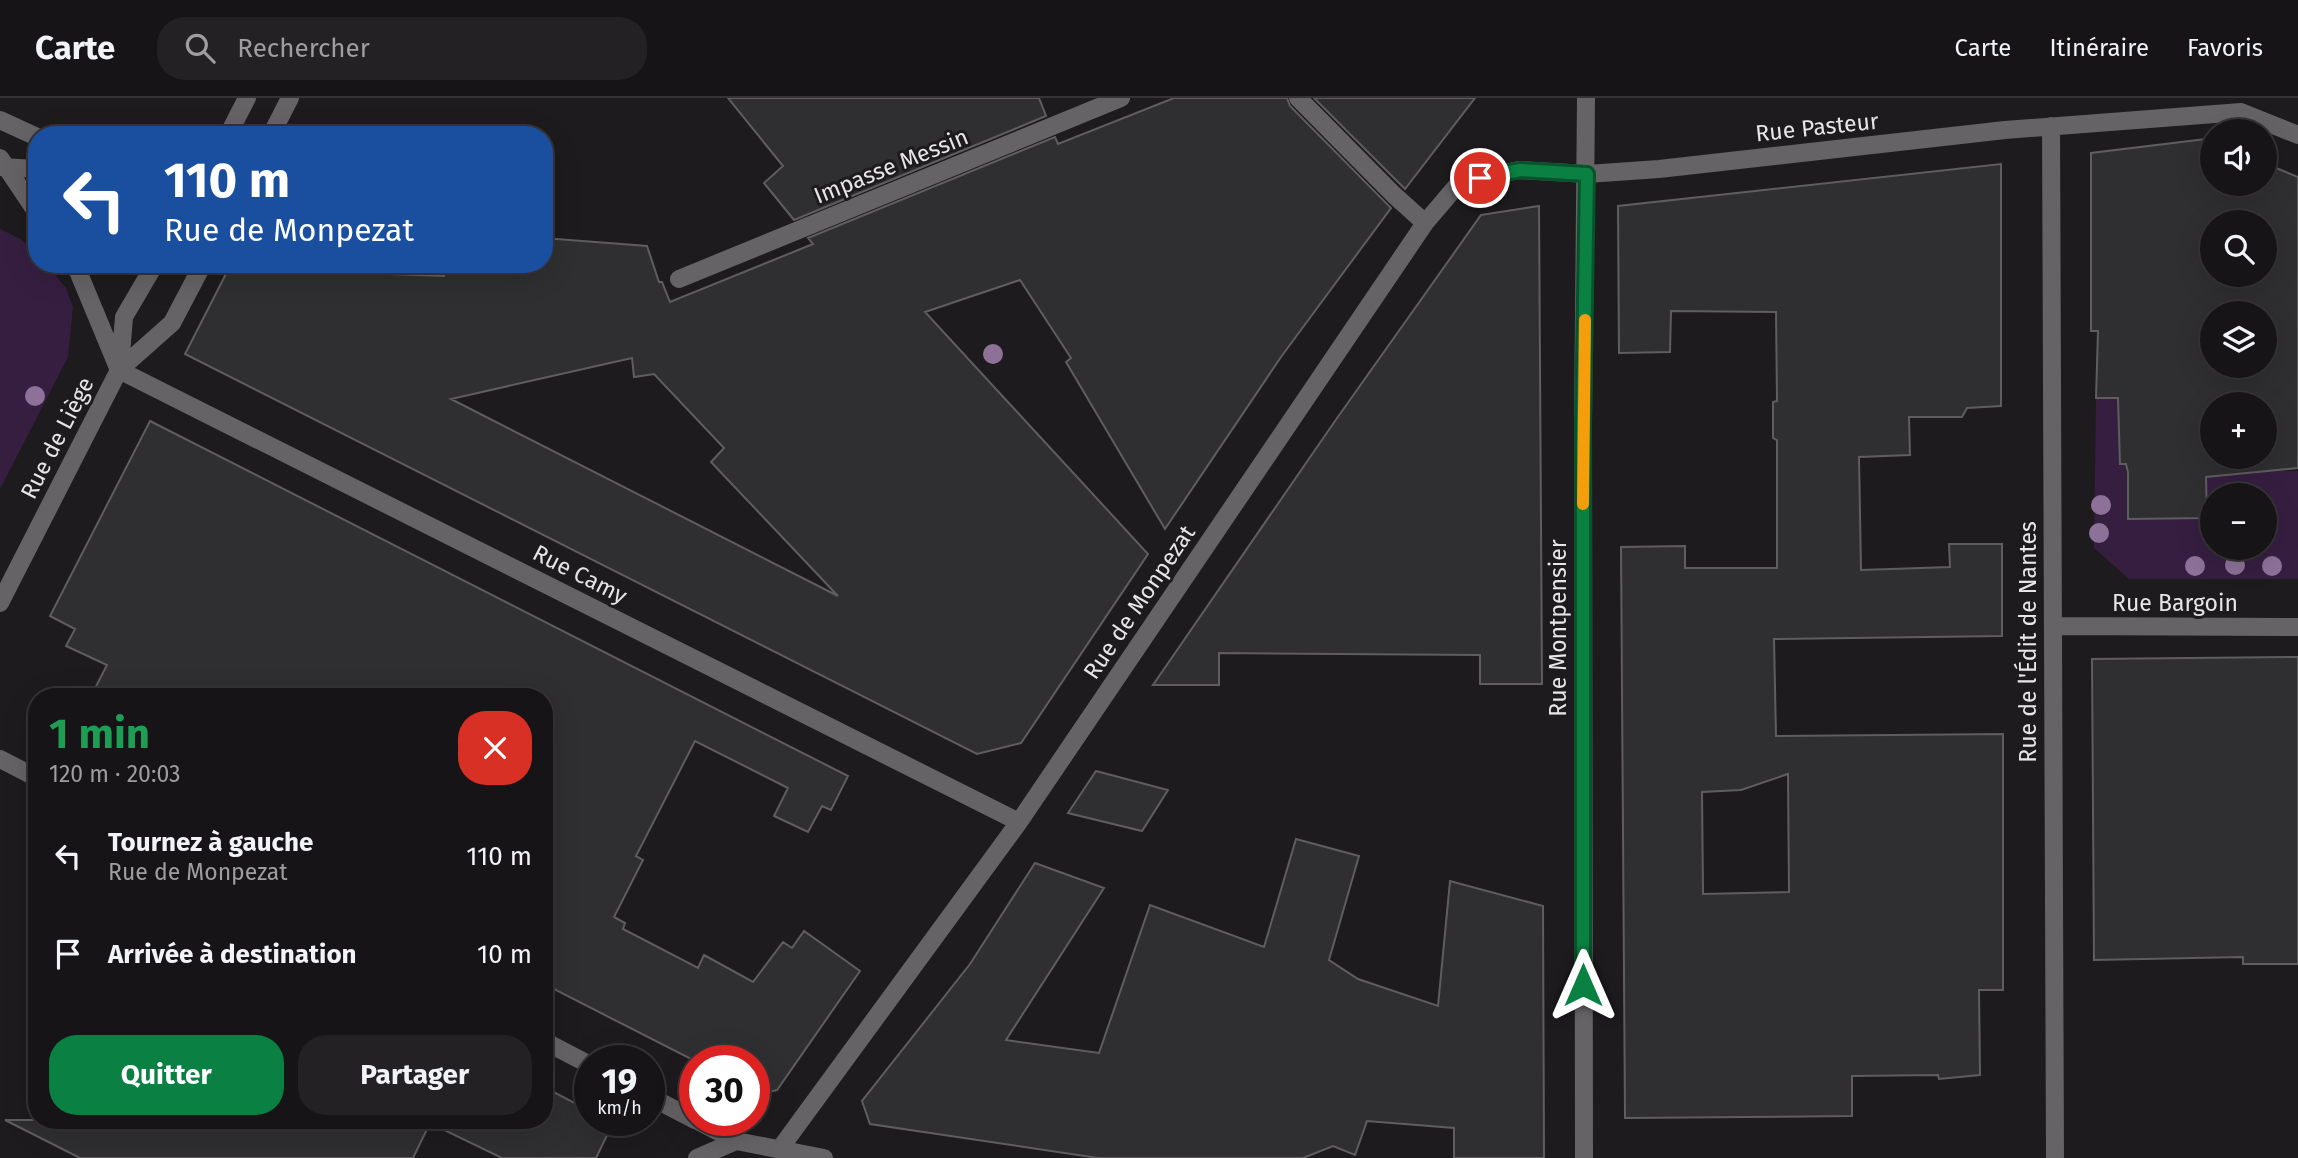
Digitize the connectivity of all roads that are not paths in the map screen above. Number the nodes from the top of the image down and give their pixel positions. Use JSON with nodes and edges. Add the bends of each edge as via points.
{"nodes":[{"id":1,"x":247,"y":98,"type":"edge"},
{"id":2,"x":289,"y":98,"type":"edge"},
{"id":3,"x":1121,"y":98,"type":"edge"},
{"id":4,"x":1298,"y":98,"type":"edge"},
{"id":5,"x":1586,"y":98,"type":"edge"},
{"id":6,"x":0,"y":120,"type":"edge"},
{"id":7,"x":233,"y":126,"type":"edge"},
{"id":8,"x":275,"y":126,"type":"edge"},
{"id":9,"x":2051,"y":126,"type":"junction"},
{"id":10,"x":28,"y":133,"type":"edge"},
{"id":11,"x":2298,"y":135,"type":"edge"},
{"id":12,"x":3,"y":164,"type":"edge"},
{"id":13,"x":28,"y":168,"type":"edge"},
{"id":14,"x":1587,"y":174,"type":"junction"},
{"id":15,"x":28,"y":200,"type":"edge"},
{"id":16,"x":1425,"y":223,"type":"junction"},
{"id":17,"x":79,"y":273,"type":"edge"},
{"id":18,"x":150,"y":273,"type":"edge"},
{"id":19,"x":198,"y":273,"type":"edge"},
{"id":20,"x":679,"y":279,"type":"dead end"},
{"id":21,"x":119,"y":370,"type":"junction"},
{"id":22,"x":0,"y":603,"type":"edge"},
{"id":23,"x":2053,"y":626,"type":"junction"},
{"id":24,"x":2298,"y":627,"type":"edge"},
{"id":25,"x":0,"y":759,"type":"edge"},
{"id":26,"x":28,"y":773,"type":"edge"},
{"id":27,"x":1019,"y":822,"type":"junction"},
{"id":28,"x":553,"y":1046,"type":"edge"},
{"id":29,"x":574,"y":1057,"type":"edge"},
{"id":30,"x":726,"y":1136,"type":"edge"},
{"id":31,"x":736,"y":1141,"type":"junction"},
{"id":32,"x":779,"y":1150,"type":"junction"},
{"id":33,"x":697,"y":1158,"type":"edge"},
{"id":34,"x":824,"y":1158,"type":"edge"},
{"id":35,"x":1584,"y":1158,"type":"edge"},
{"id":36,"x":2055,"y":1158,"type":"edge"}],
"edges":[{"from":1,"to":7,"type":"street"},
{"from":2,"to":8,"type":"street"},
{"from":3,"to":20,"type":"street","name":"Impasse Messin"},
{"from":4,"to":16,"type":"street"},
{"from":5,"to":14,"type":"street","name":"Rue Montpensier"},
{"from":6,"to":10,"type":"street"},
{"from":9,"to":11,"type":"street","name":"Rue Pasteur","via":[[2241,112]]},
{"from":9,"to":14,"type":"street","name":"Rue Pasteur"},
{"from":9,"to":23,"type":"street","name":"Rue de l'Édit de Nantes"},
{"from":12,"to":13,"type":"street"},
{"from":12,"to":15,"type":"street"},
{"from":14,"to":16,"type":"street","name":"Rue de Monpezat","via":[[1520,170],[1460,183]]},
{"from":14,"to":35,"type":"street","name":"Rue Montpensier"},
{"from":16,"to":27,"type":"street","name":"Rue de Monpezat"},
{"from":17,"to":21,"type":"street"},
{"from":18,"to":21,"type":"street","name":"Rue de Liège","via":[[124,317]]},
{"from":19,"to":21,"type":"street","name":"Rue de Liège","via":[[172,323]]},
{"from":21,"to":22,"type":"street","name":"Rue de Liège"},
{"from":21,"to":27,"type":"street","name":"Rue Camy"},
{"from":23,"to":24,"type":"street","name":"Rue Bargoin"},
{"from":23,"to":36,"type":"street","name":"Rue de l'Édit de Nantes"},
{"from":25,"to":26,"type":"street"},
{"from":27,"to":32,"type":"street","name":"Rue de Monpezat"},
{"from":28,"to":29,"type":"street"},
{"from":30,"to":31,"type":"street"},
{"from":31,"to":32,"type":"street"},
{"from":31,"to":33,"type":"street"},
{"from":32,"to":34,"type":"street"}]}
